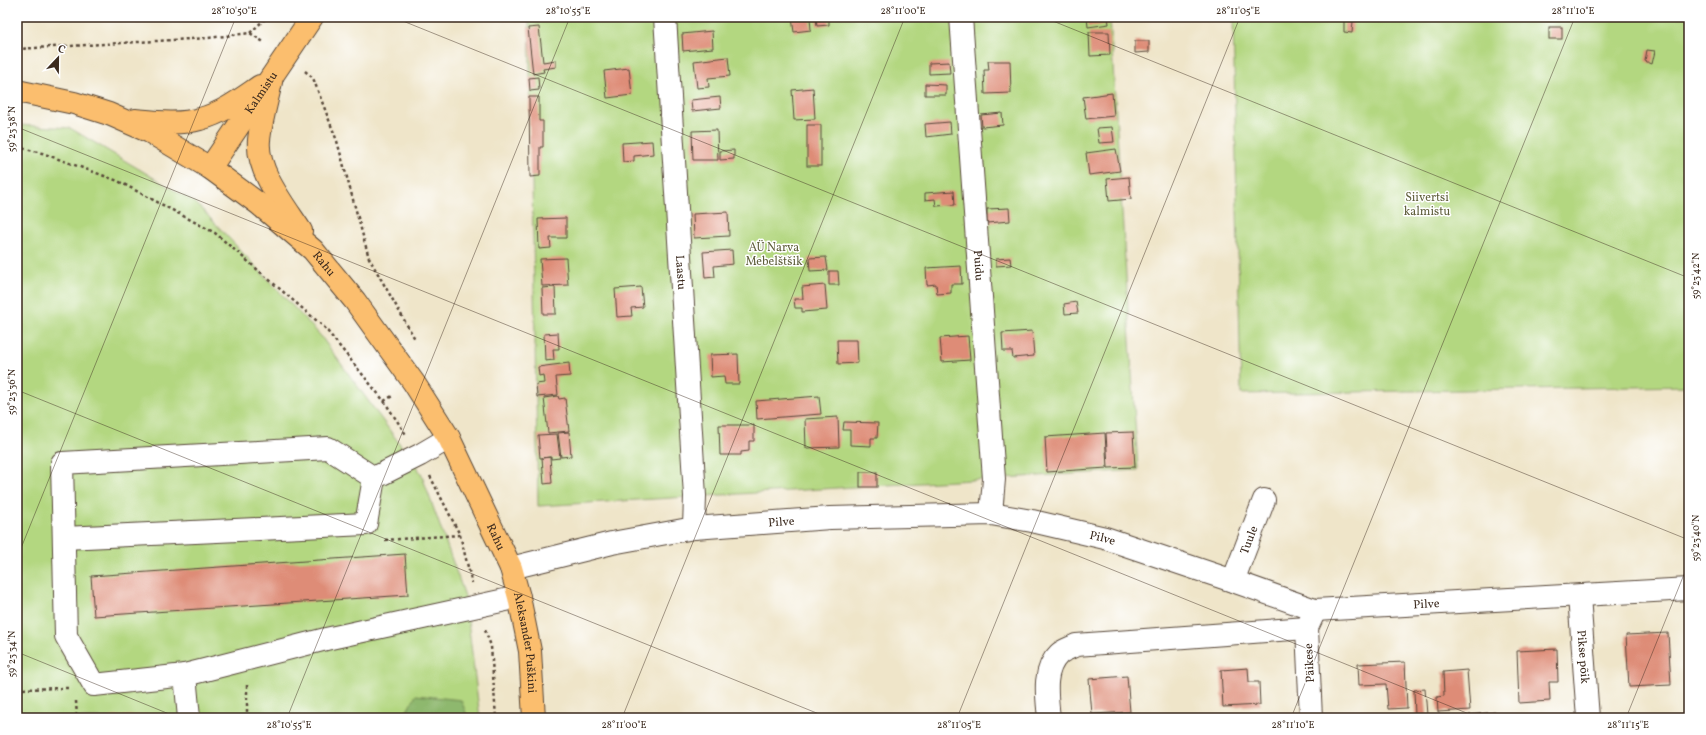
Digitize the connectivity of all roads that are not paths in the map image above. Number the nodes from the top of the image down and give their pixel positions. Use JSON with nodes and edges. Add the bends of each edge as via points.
{"nodes":[{"id":1,"x":312,"y":17,"type":"edge"},
{"id":2,"x":665,"y":17,"type":"edge"},
{"id":3,"x":961,"y":17,"type":"edge"},
{"id":4,"x":272,"y":77,"type":"junction"},
{"id":5,"x":17,"y":91,"type":"edge"},
{"id":6,"x":121,"y":118,"type":"junction"},
{"id":7,"x":210,"y":168,"type":"junction"},
{"id":8,"x":313,"y":250,"type":"junction"},
{"id":9,"x":449,"y":438,"type":"junction"},
{"id":10,"x":374,"y":478,"type":"junction"},
{"id":11,"x":1264,"y":500,"type":"dead end"},
{"id":12,"x":991,"y":514,"type":"junction"},
{"id":13,"x":694,"y":528,"type":"junction"},
{"id":14,"x":64,"y":538,"type":"junction"},
{"id":15,"x":511,"y":568,"type":"junction"},
{"id":16,"x":1233,"y":581,"type":"junction"},
{"id":17,"x":1689,"y":589,"type":"edge"},
{"id":18,"x":1579,"y":596,"type":"junction"},
{"id":19,"x":519,"y":597,"type":"junction"},
{"id":20,"x":1311,"y":619,"type":"junction"},
{"id":21,"x":185,"y":674,"type":"junction"},
{"id":22,"x":189,"y":718,"type":"edge"},
{"id":23,"x":534,"y":718,"type":"edge"},
{"id":24,"x":1049,"y":718,"type":"edge"},
{"id":25,"x":1312,"y":718,"type":"edge"},
{"id":26,"x":1588,"y":718,"type":"edge"}],
"edges":[{"from":1,"to":4,"type":"main road","name":"Kalmistu"},
{"from":2,"to":13,"type":"street","name":"Laastu","via":[[695,496]]},
{"from":3,"to":12,"type":"street","name":"Puidu","via":[[994,479]]},
{"from":4,"to":6,"type":"main road","via":[[231,106],[200,120],[166,123]]},
{"from":4,"to":7,"type":"main road","name":"Kalmistu"},
{"from":4,"to":8,"type":"main road","via":[[259,141],[261,161],[274,188]]},
{"from":5,"to":6,"type":"main road","name":"Rahu","via":[[74,103]]},
{"from":6,"to":7,"type":"main road","name":"Rahu"},
{"from":7,"to":8,"type":"main road","name":"Rahu","via":[[259,204]]},
{"from":8,"to":9,"type":"main road","name":"Rahu","via":[[360,308],[414,383]]},
{"from":9,"to":10,"type":"street"},
{"from":9,"to":15,"type":"main road","name":"Rahu"},
{"from":10,"to":14,"type":"street","via":[[366,524]]},
{"from":10,"to":14,"type":"street","via":[[328,448],[62,463]]},
{"from":11,"to":16,"type":"street","name":"Tuule"},
{"from":12,"to":13,"type":"street","name":"Pilve","via":[[830,518]]},
{"from":12,"to":16,"type":"street","name":"Pilve","via":[[1104,538]]},
{"from":13,"to":15,"type":"street","name":"Pilve","via":[[612,543]]},
{"from":14,"to":21,"type":"street","via":[[66,636],[94,684]]},
{"from":15,"to":19,"type":"main road","name":"Aleksander Puškini"},
{"from":16,"to":20,"type":"street","name":"Pilve"},
{"from":17,"to":18,"type":"street","name":"Pilve"},
{"from":18,"to":20,"type":"street","name":"Pilve"},
{"from":18,"to":26,"type":"street","name":"Pikse põik"},
{"from":19,"to":21,"type":"street","via":[[326,639]]},
{"from":19,"to":23,"type":"main road","name":"Aleksander Puškini","via":[[530,651]]},
{"from":20,"to":24,"type":"street","via":[[1076,645],[1059,653],[1050,665],[1047,685]]},
{"from":20,"to":25,"type":"street","name":"Päikese"},
{"from":21,"to":22,"type":"street"}]}
